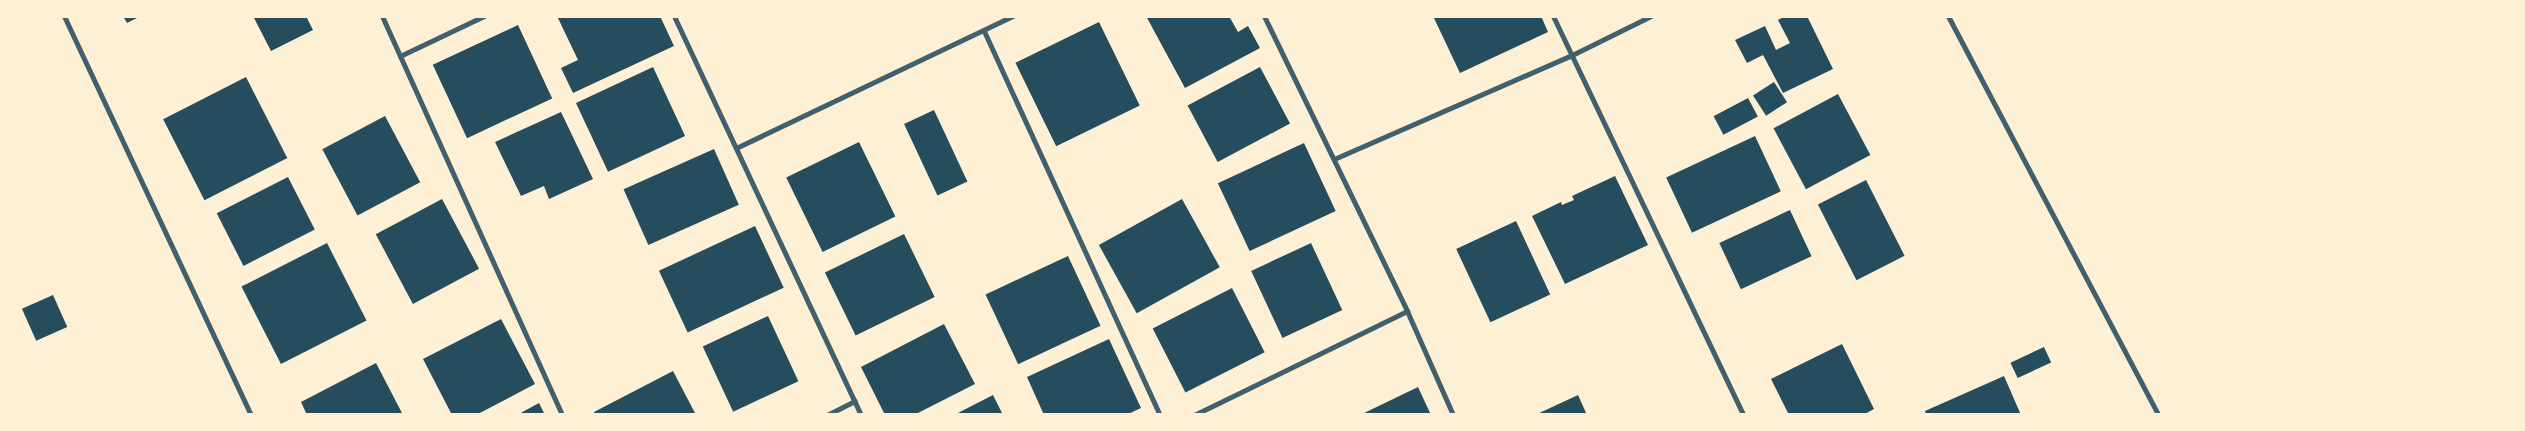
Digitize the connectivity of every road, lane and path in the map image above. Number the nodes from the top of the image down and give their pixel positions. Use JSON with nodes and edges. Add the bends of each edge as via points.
{"nodes":[{"id":1,"x":64,"y":16,"type":"edge"},
{"id":2,"x":382,"y":16,"type":"edge"},
{"id":3,"x":484,"y":16,"type":"edge"},
{"id":4,"x":674,"y":16,"type":"edge"},
{"id":5,"x":1013,"y":16,"type":"edge"},
{"id":6,"x":1264,"y":16,"type":"edge"},
{"id":7,"x":1553,"y":16,"type":"edge"},
{"id":8,"x":1651,"y":16,"type":"edge"},
{"id":9,"x":1948,"y":16,"type":"edge"},
{"id":10,"x":984,"y":31,"type":"junction"},
{"id":11,"x":1572,"y":55,"type":"junction"},
{"id":12,"x":400,"y":56,"type":"junction"},
{"id":13,"x":736,"y":148,"type":"junction"},
{"id":14,"x":1334,"y":159,"type":"junction"},
{"id":15,"x":1407,"y":311,"type":"junction"},
{"id":16,"x":855,"y":402,"type":"junction"},
{"id":17,"x":251,"y":415,"type":"edge"},
{"id":18,"x":562,"y":415,"type":"edge"},
{"id":19,"x":827,"y":415,"type":"edge"},
{"id":20,"x":861,"y":415,"type":"edge"},
{"id":21,"x":1160,"y":415,"type":"edge"},
{"id":22,"x":1194,"y":415,"type":"edge"},
{"id":23,"x":1453,"y":415,"type":"edge"},
{"id":24,"x":1744,"y":415,"type":"edge"},
{"id":25,"x":2158,"y":415,"type":"edge"}],
"edges":[{"from":1,"to":17,"type":"street"},
{"from":2,"to":12,"type":"street"},
{"from":3,"to":12,"type":"street"},
{"from":4,"to":13,"type":"street"},
{"from":5,"to":10,"type":"street"},
{"from":6,"to":14,"type":"street"},
{"from":7,"to":11,"type":"street"},
{"from":8,"to":11,"type":"street"},
{"from":9,"to":25,"type":"street"},
{"from":10,"to":13,"type":"street"},
{"from":10,"to":21,"type":"street"},
{"from":11,"to":14,"type":"street"},
{"from":11,"to":24,"type":"street"},
{"from":12,"to":18,"type":"street"},
{"from":13,"to":16,"type":"street"},
{"from":14,"to":15,"type":"street"},
{"from":15,"to":22,"type":"street"},
{"from":15,"to":23,"type":"street"},
{"from":16,"to":19,"type":"street"},
{"from":16,"to":20,"type":"street"}]}
